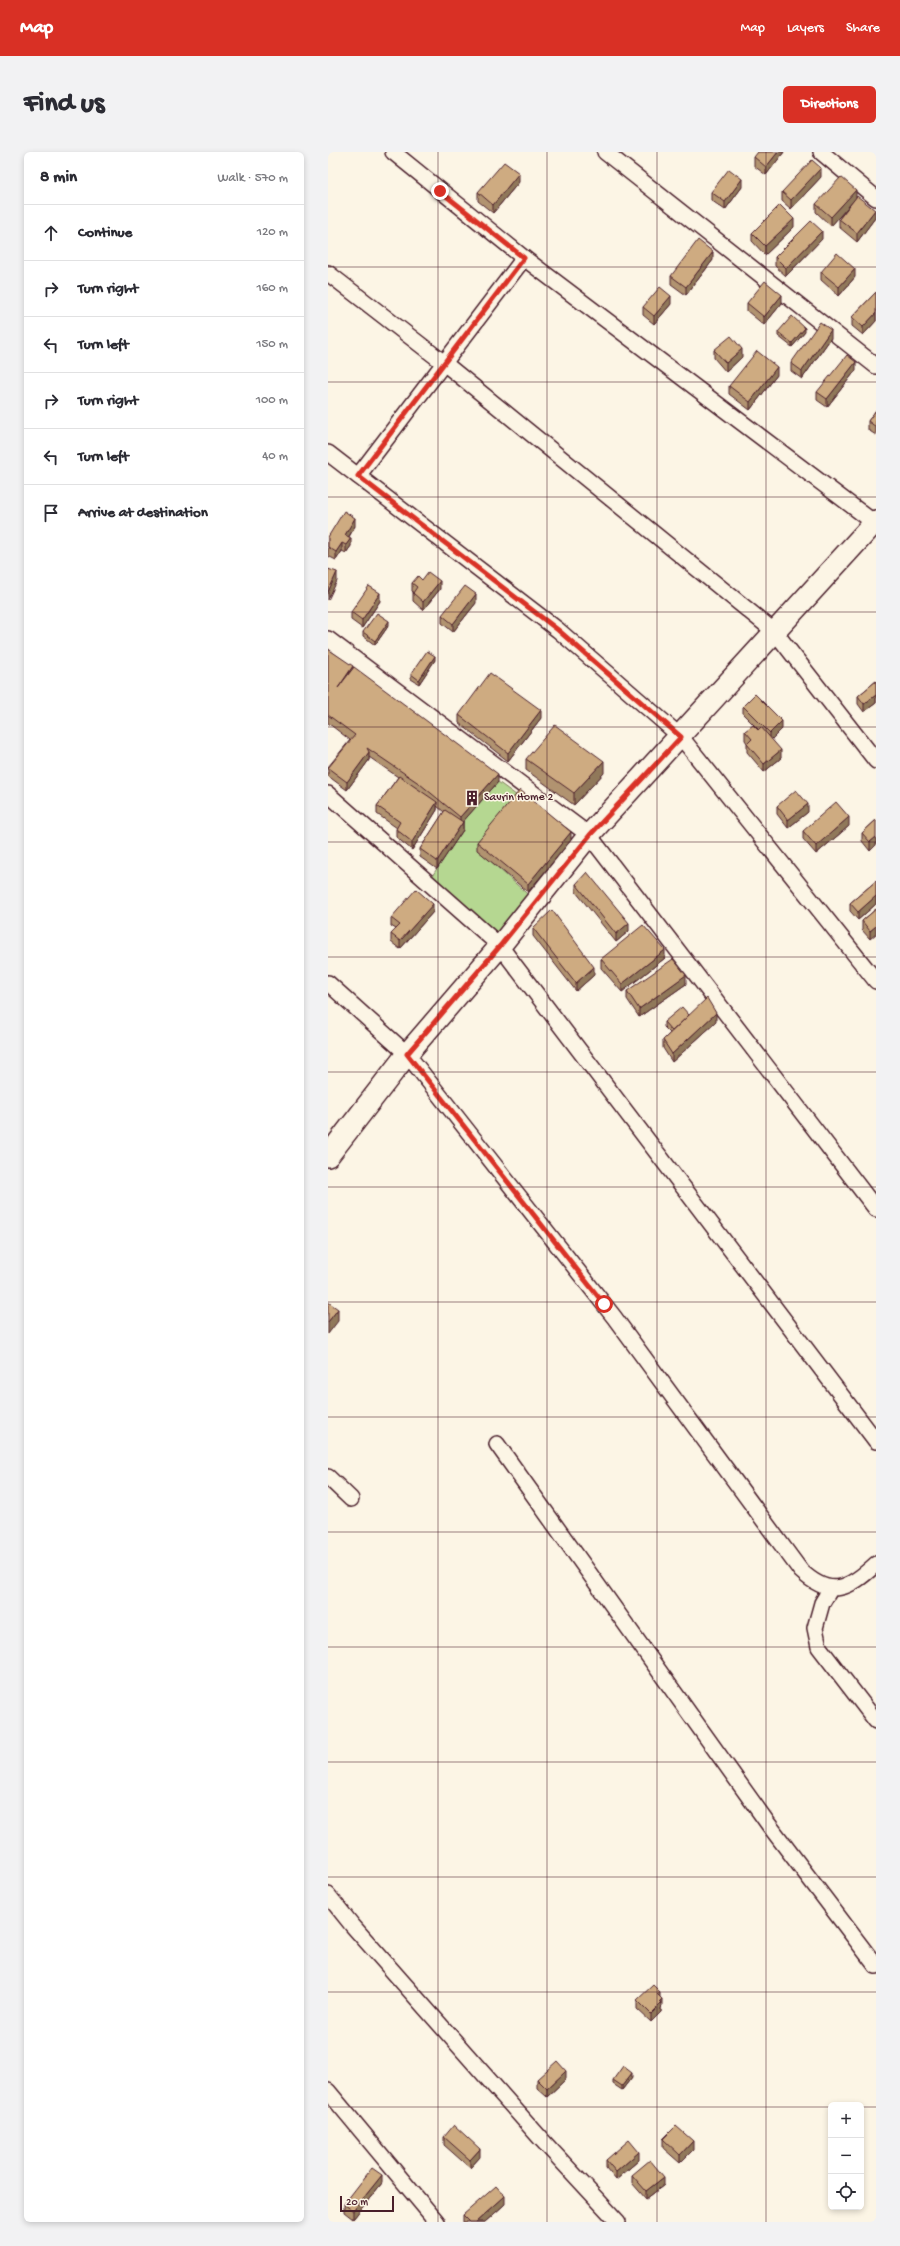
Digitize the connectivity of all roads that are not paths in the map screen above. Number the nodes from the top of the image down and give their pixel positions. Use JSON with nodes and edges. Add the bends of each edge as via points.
{"nodes":[{"id":1,"x":393,"y":152,"type":"edge"},
{"id":2,"x":605,"y":152,"type":"edge"},
{"id":3,"x":822,"y":152,"type":"edge"},
{"id":4,"x":876,"y":198,"type":"edge"},
{"id":5,"x":524,"y":258,"type":"junction"},
{"id":6,"x":328,"y":273,"type":"edge"},
{"id":7,"x":444,"y":363,"type":"junction"},
{"id":8,"x":876,"y":366,"type":"edge"},
{"id":9,"x":328,"y":453,"type":"edge"},
{"id":10,"x":358,"y":476,"type":"junction"},
{"id":11,"x":876,"y":523,"type":"edge"},
{"id":12,"x":775,"y":632,"type":"junction"},
{"id":13,"x":328,"y":639,"type":"edge"},
{"id":14,"x":681,"y":737,"type":"junction"},
{"id":15,"x":876,"y":761,"type":"edge"},
{"id":16,"x":328,"y":794,"type":"edge"},
{"id":17,"x":590,"y":835,"type":"junction"},
{"id":18,"x":500,"y":946,"type":"junction"},
{"id":19,"x":876,"y":981,"type":"edge"},
{"id":20,"x":328,"y":983,"type":"edge"},
{"id":21,"x":407,"y":1054,"type":"junction"},
{"id":22,"x":329,"y":1154,"type":"edge"},
{"id":23,"x":876,"y":1209,"type":"edge"},
{"id":24,"x":876,"y":1441,"type":"edge"},
{"id":25,"x":497,"y":1444,"type":"dead end"},
{"id":26,"x":328,"y":1477,"type":"edge"},
{"id":27,"x":351,"y":1499,"type":"dead end"},
{"id":28,"x":876,"y":1564,"type":"edge"},
{"id":29,"x":831,"y":1588,"type":"junction"},
{"id":30,"x":876,"y":1721,"type":"edge"},
{"id":31,"x":328,"y":1895,"type":"edge"},
{"id":32,"x":876,"y":1966,"type":"edge"},
{"id":33,"x":328,"y":2091,"type":"edge"},
{"id":34,"x":437,"y":2222,"type":"edge"},
{"id":35,"x":618,"y":2222,"type":"edge"}],
"edges":[{"from":1,"to":5,"type":"street"},
{"from":2,"to":8,"type":"street"},
{"from":3,"to":4,"type":"street"},
{"from":5,"to":7,"type":"street"},
{"from":5,"to":11,"type":"street"},
{"from":6,"to":7,"type":"street"},
{"from":7,"to":10,"type":"street"},
{"from":7,"to":12,"type":"street"},
{"from":9,"to":10,"type":"street"},
{"from":10,"to":14,"type":"street","via":[[558,630]]},
{"from":11,"to":12,"type":"street"},
{"from":12,"to":14,"type":"street"},
{"from":12,"to":15,"type":"street"},
{"from":13,"to":17,"type":"street"},
{"from":14,"to":17,"type":"street"},
{"from":14,"to":19,"type":"street"},
{"from":16,"to":18,"type":"street"},
{"from":17,"to":18,"type":"street"},
{"from":17,"to":23,"type":"street"},
{"from":18,"to":21,"type":"street"},
{"from":18,"to":24,"type":"street"},
{"from":20,"to":21,"type":"street"},
{"from":21,"to":22,"type":"street"},
{"from":21,"to":29,"type":"street","via":[[614,1317],[801,1571],[816,1583]]},
{"from":25,"to":32,"type":"street","via":[[769,1825]]},
{"from":26,"to":27,"type":"street"},
{"from":28,"to":29,"type":"street","via":[[851,1583]]},
{"from":29,"to":30,"type":"street","via":[[822,1603],[814,1628],[819,1647]]},
{"from":31,"to":35,"type":"street","via":[[536,2134]]},
{"from":33,"to":34,"type":"street"}]}
